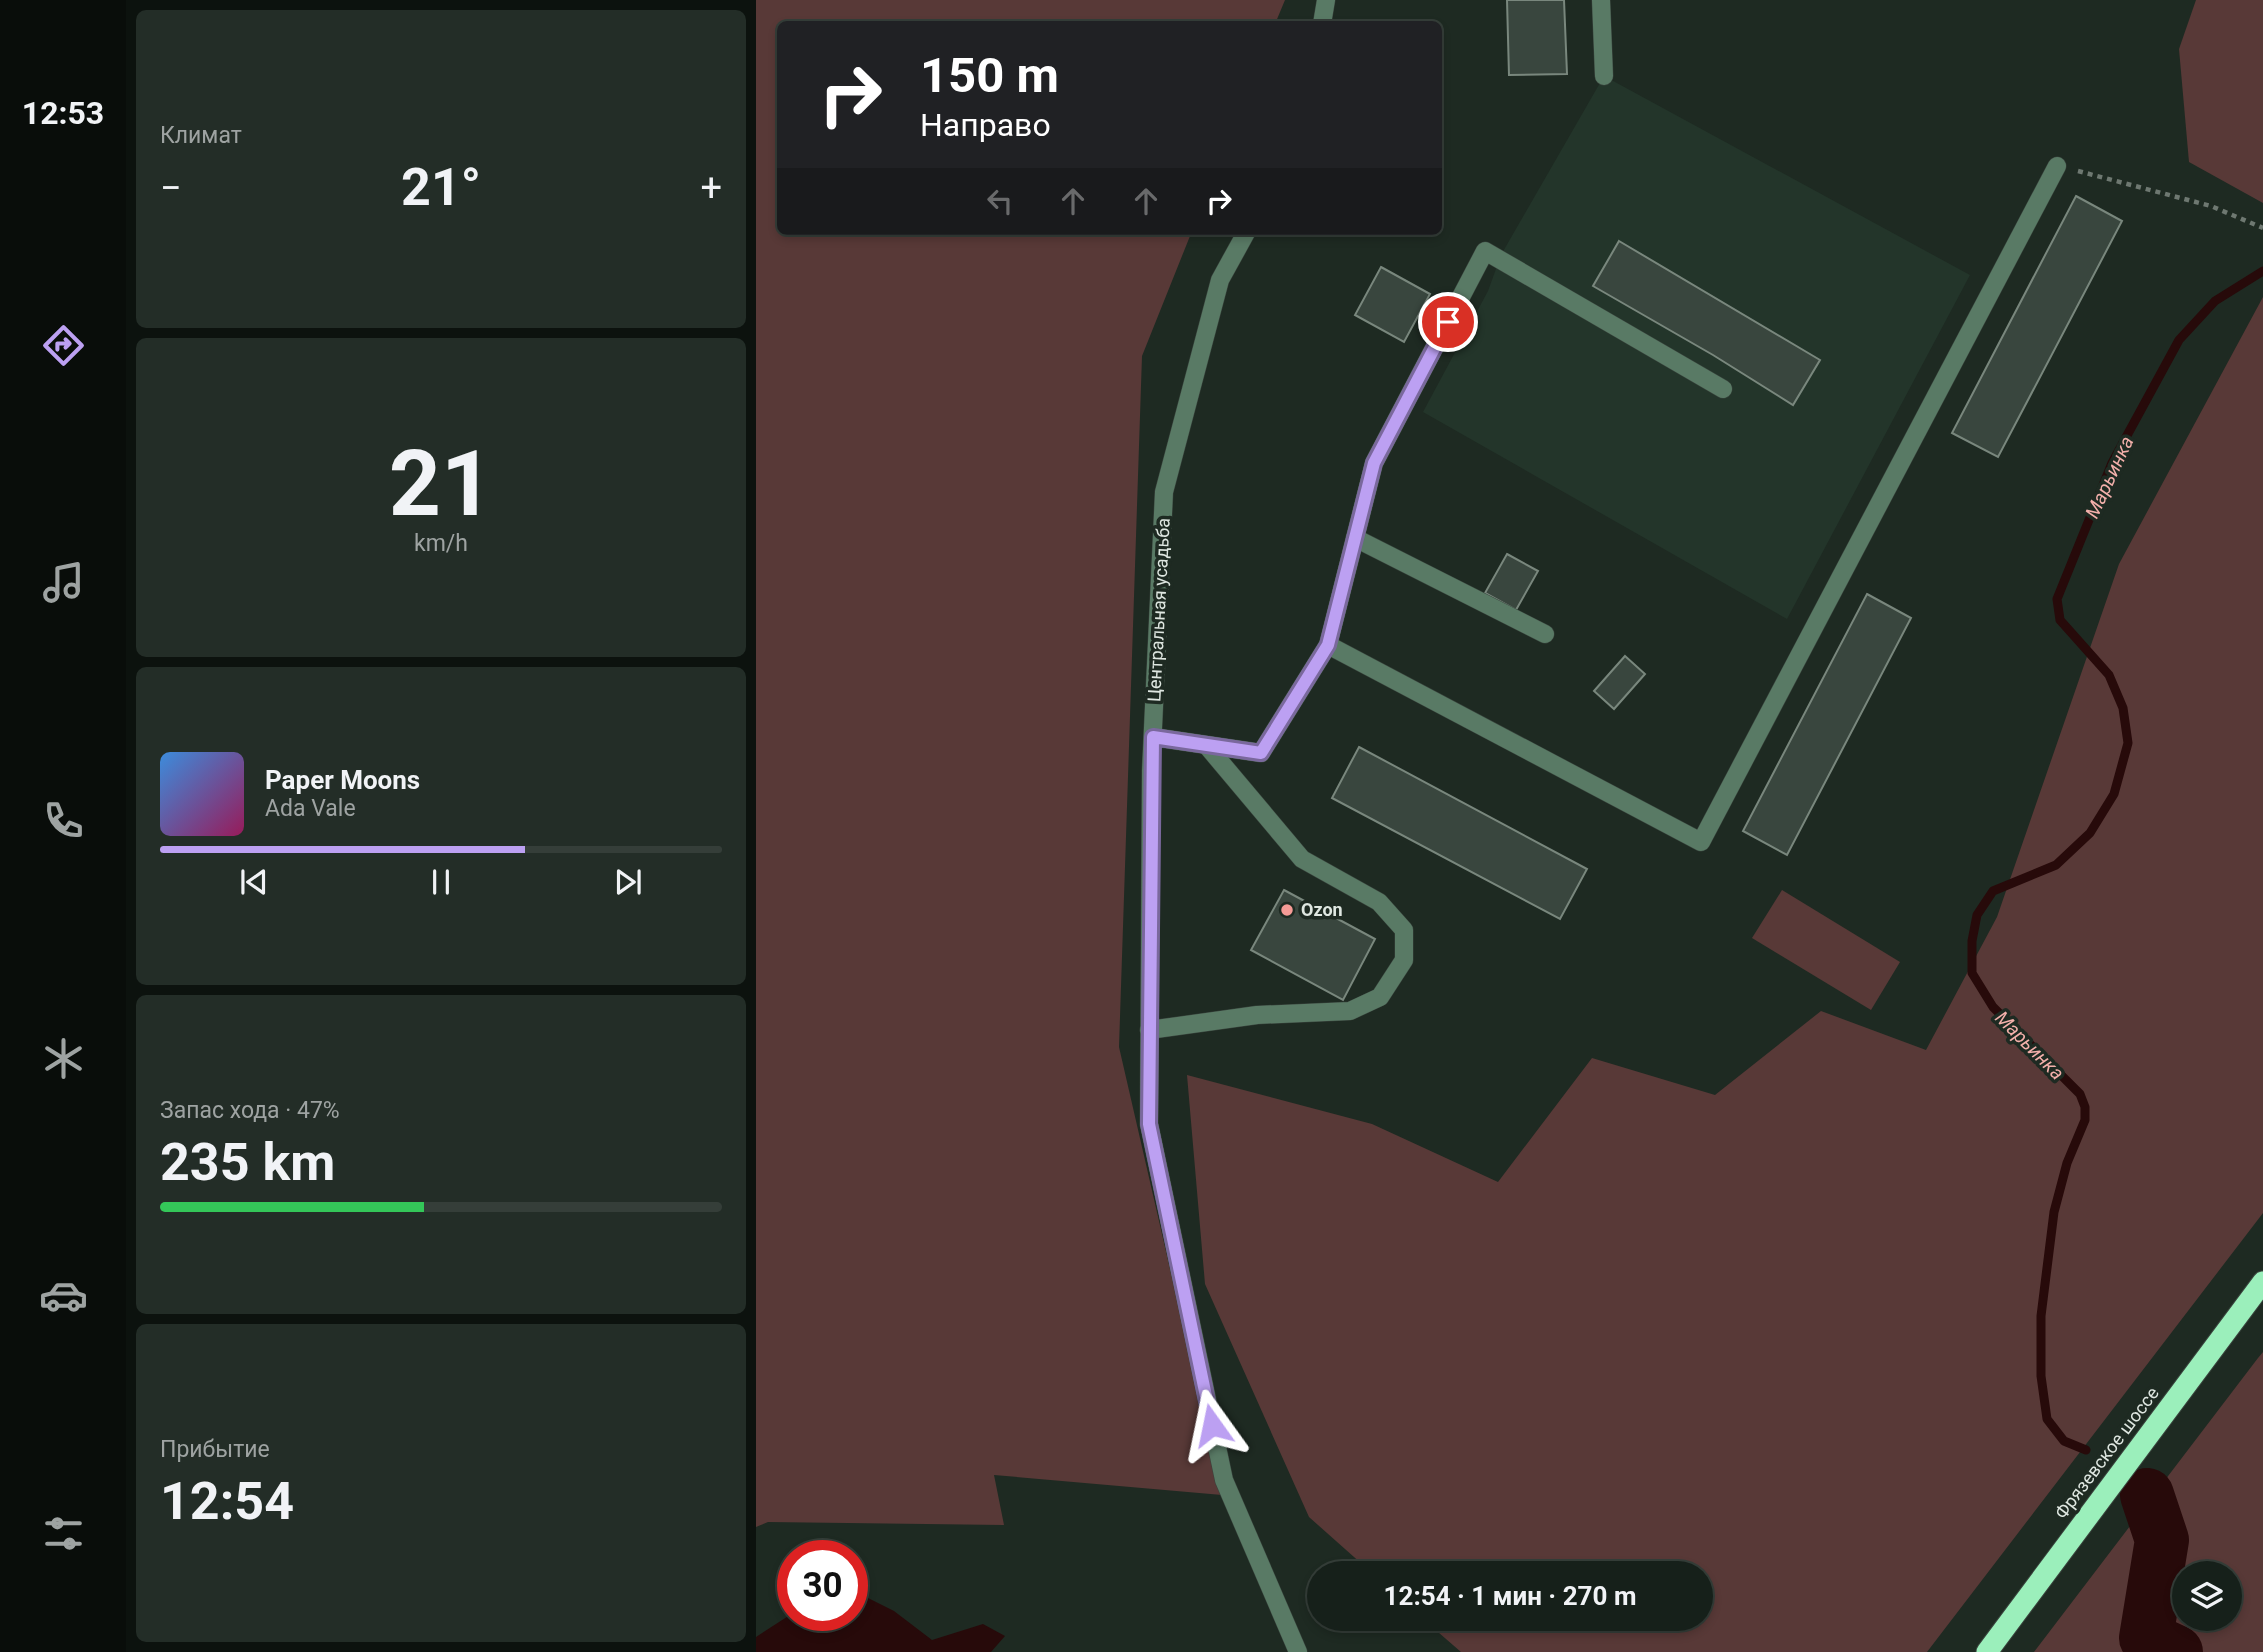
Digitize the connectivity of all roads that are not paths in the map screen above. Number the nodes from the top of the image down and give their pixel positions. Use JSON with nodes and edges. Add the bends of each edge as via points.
{"nodes":[{"id":1,"x":1325,"y":0,"type":"edge"},
{"id":2,"x":1601,"y":0,"type":"edge"},
{"id":3,"x":1322,"y":21,"type":"edge"},
{"id":4,"x":1604,"y":76,"type":"dead end"},
{"id":5,"x":2057,"y":166,"type":"road end"},
{"id":6,"x":1245,"y":235,"type":"edge"},
{"id":7,"x":1723,"y":389,"type":"dead end"},
{"id":8,"x":1355,"y":538,"type":"junction"},
{"id":9,"x":1545,"y":634,"type":"dead end"},
{"id":10,"x":1328,"y":645,"type":"junction"},
{"id":11,"x":1153,"y":737,"type":"junction"},
{"id":12,"x":1207,"y":746,"type":"junction"},
{"id":13,"x":1149,"y":1030,"type":"junction"},
{"id":14,"x":2263,"y":1282,"type":"edge"},
{"id":15,"x":1298,"y":1652,"type":"edge"},
{"id":16,"x":1987,"y":1652,"type":"edge"}],
"edges":[{"from":1,"to":3,"type":"street"},
{"from":2,"to":4,"type":"street"},
{"from":5,"to":10,"type":"street","via":[[1700,842]]},
{"from":6,"to":11,"type":"street","name":"Центральная усадьба","via":[[1220,280],[1164,492]]},
{"from":7,"to":8,"type":"street","via":[[1485,251],[1374,463]]},
{"from":8,"to":9,"type":"street"},
{"from":8,"to":10,"type":"street"},
{"from":10,"to":12,"type":"street","via":[[1261,753]]},
{"from":11,"to":12,"type":"street"},
{"from":11,"to":13,"type":"street","name":"Центральная усадьба"},
{"from":12,"to":13,"type":"street","via":[[1302,859],[1379,902],[1404,930],[1404,960],[1380,996],[1349,1011],[1257,1015]]},
{"from":13,"to":15,"type":"street","name":"Центральная усадьба","via":[[1149,1124],[1224,1480]]},
{"from":14,"to":16,"type":"highway","name":"Фрязевское шоссе"}]}
